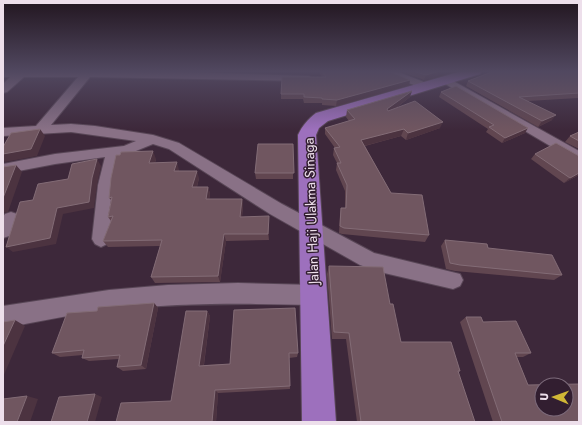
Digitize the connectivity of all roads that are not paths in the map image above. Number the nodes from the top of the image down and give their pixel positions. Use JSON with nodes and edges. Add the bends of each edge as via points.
{"nodes":[{"id":1,"x":73,"y":91,"type":"edge"},
{"id":2,"x":409,"y":91,"type":"edge"},
{"id":3,"x":465,"y":91,"type":"edge"},
{"id":4,"x":39,"y":131,"type":"junction"},
{"id":5,"x":3,"y":132,"type":"edge"},
{"id":6,"x":153,"y":139,"type":"junction"},
{"id":7,"x":112,"y":153,"type":"junction"},
{"id":8,"x":579,"y":157,"type":"edge"},
{"id":9,"x":3,"y":169,"type":"edge"},
{"id":10,"x":312,"y":230,"type":"junction"},
{"id":11,"x":101,"y":239,"type":"dead end"},
{"id":12,"x":453,"y":280,"type":"dead end"},
{"id":13,"x":314,"y":295,"type":"junction"},
{"id":14,"x":3,"y":317,"type":"edge"},
{"id":15,"x":319,"y":422,"type":"edge"}],
"edges":[{"from":1,"to":4,"type":"street"},
{"from":2,"to":10,"type":"main road","name":"Jalan Haji Ulakma Sinaga","via":[[322,117],[309,128],[307,135]]},
{"from":3,"to":8,"type":"street"},
{"from":4,"to":5,"type":"street"},
{"from":4,"to":6,"type":"street","via":[[71,128]]},
{"from":6,"to":7,"type":"street"},
{"from":6,"to":10,"type":"street","via":[[186,152]]},
{"from":7,"to":9,"type":"street","via":[[55,159]]},
{"from":7,"to":11,"type":"street"},
{"from":10,"to":12,"type":"street","via":[[380,264]]},
{"from":10,"to":13,"type":"main road","name":"Jalan Haji Ulakma Sinaga"},
{"from":13,"to":14,"type":"street","via":[[238,293],[109,300]]},
{"from":13,"to":15,"type":"main road","name":"Jalan Haji Ulakma Sinaga"}]}
